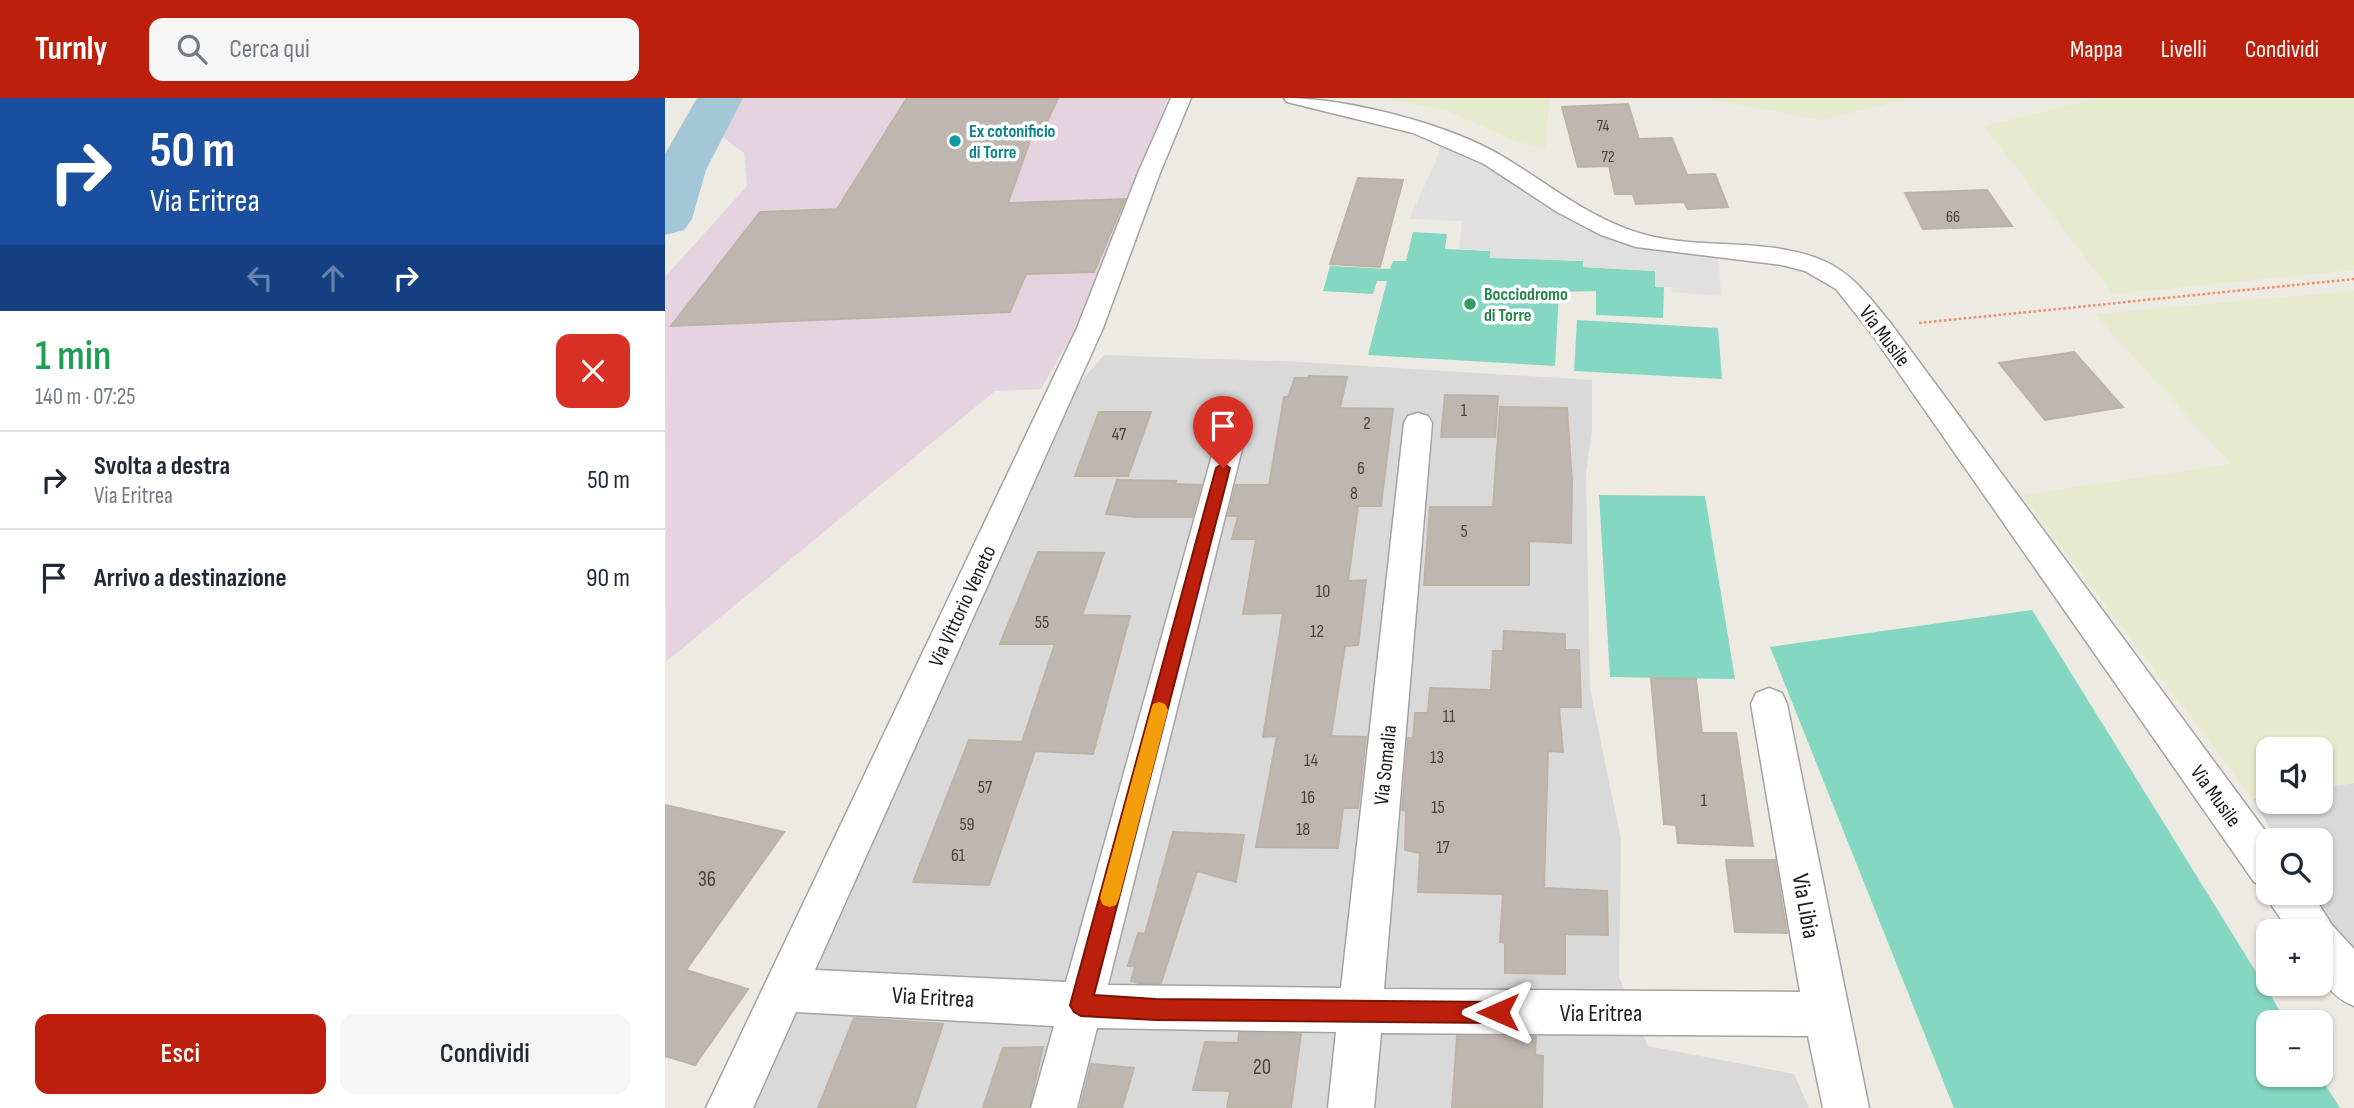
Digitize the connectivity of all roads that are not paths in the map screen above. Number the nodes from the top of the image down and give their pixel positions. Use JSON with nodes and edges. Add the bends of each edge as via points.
{"nodes":[{"id":1,"x":1181,"y":98,"type":"edge"},
{"id":2,"x":1294,"y":98,"type":"edge"},
{"id":3,"x":1418,"y":423,"type":"dead end"},
{"id":4,"x":1230,"y":441,"type":"dead end"},
{"id":5,"x":1769,"y":704,"type":"dead end"},
{"id":6,"x":2256,"y":851,"type":"edge"},
{"id":7,"x":2333,"y":957,"type":"edge"},
{"id":8,"x":2354,"y":984,"type":"edge"},
{"id":9,"x":784,"y":990,"type":"junction"},
{"id":10,"x":1081,"y":1005,"type":"junction"},
{"id":11,"x":1361,"y":1011,"type":"junction"},
{"id":12,"x":1826,"y":1014,"type":"junction"},
{"id":13,"x":729,"y":1108,"type":"edge"},
{"id":14,"x":1054,"y":1108,"type":"edge"},
{"id":15,"x":1351,"y":1108,"type":"edge"},
{"id":16,"x":1846,"y":1108,"type":"edge"}],
"edges":[{"from":1,"to":9,"type":"street","name":"Via Vittorio Veneto","via":[[1090,328]]},
{"from":2,"to":6,"type":"street","name":"Via Musile","via":[[1420,128],[1492,159],[1609,230],[1644,242],[1782,258],[1814,266],[1845,284]]},
{"from":3,"to":11,"type":"street","name":"Via Somalia"},
{"from":4,"to":10,"type":"street"},
{"from":5,"to":12,"type":"street","name":"Via Libia"},
{"from":7,"to":8,"type":"street"},
{"from":9,"to":10,"type":"street","name":"Via Eritrea"},
{"from":9,"to":13,"type":"street","name":"Via Vittorio Veneto"},
{"from":10,"to":11,"type":"street","name":"Via Eritrea"},
{"from":10,"to":14,"type":"street"},
{"from":11,"to":12,"type":"street","name":"Via Eritrea"},
{"from":11,"to":15,"type":"street","name":"Via Somalia"},
{"from":12,"to":16,"type":"street","name":"Via Libia"}]}
